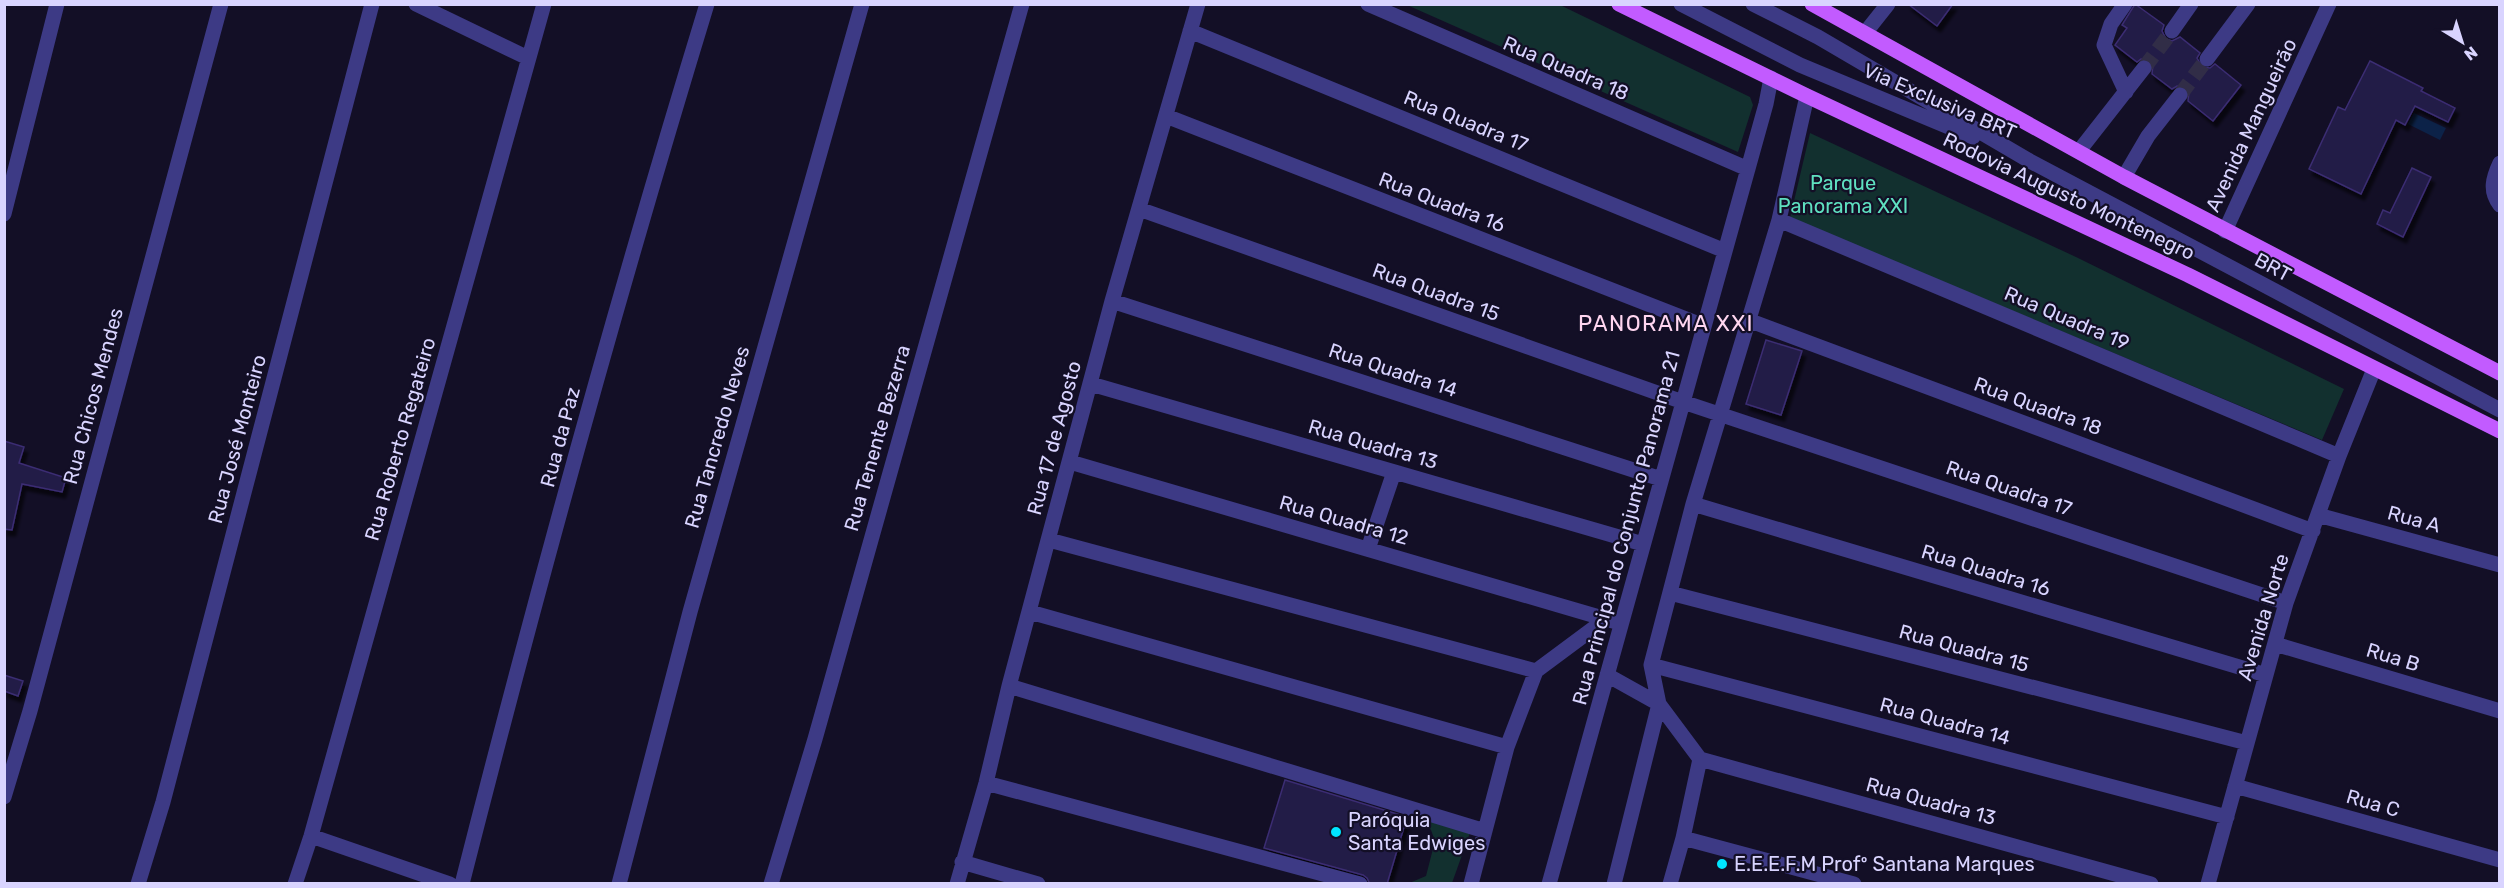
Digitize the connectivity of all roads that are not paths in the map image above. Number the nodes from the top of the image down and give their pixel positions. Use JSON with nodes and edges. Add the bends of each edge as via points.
{"nodes":[{"id":1,"x":57,"y":4,"type":"edge"},
{"id":2,"x":221,"y":4,"type":"edge"},
{"id":3,"x":372,"y":4,"type":"edge"},
{"id":4,"x":416,"y":4,"type":"edge"},
{"id":5,"x":544,"y":4,"type":"edge"},
{"id":6,"x":708,"y":4,"type":"edge"},
{"id":7,"x":862,"y":4,"type":"edge"},
{"id":8,"x":1022,"y":4,"type":"edge"},
{"id":9,"x":1198,"y":4,"type":"edge"},
{"id":10,"x":1368,"y":4,"type":"edge"},
{"id":11,"x":1619,"y":4,"type":"edge"},
{"id":12,"x":1681,"y":4,"type":"edge"},
{"id":13,"x":1753,"y":4,"type":"edge"},
{"id":14,"x":1812,"y":4,"type":"edge"},
{"id":15,"x":1888,"y":4,"type":"edge"},
{"id":16,"x":2125,"y":4,"type":"edge"},
{"id":17,"x":2191,"y":4,"type":"edge"},
{"id":18,"x":2248,"y":4,"type":"edge"},
{"id":19,"x":2330,"y":4,"type":"edge"},
{"id":20,"x":1190,"y":31,"type":"junction"},
{"id":21,"x":2172,"y":31,"type":"tunnel mouth"},
{"id":22,"x":1865,"y":33,"type":"junction"},
{"id":23,"x":528,"y":58,"type":"junction"},
{"id":24,"x":2207,"y":58,"type":"tunnel mouth"},
{"id":25,"x":2145,"y":68,"type":"tunnel mouth"},
{"id":26,"x":1770,"y":78,"type":"junction"},
{"id":27,"x":2126,"y":92,"type":"junction"},
{"id":28,"x":2180,"y":95,"type":"tunnel mouth"},
{"id":29,"x":1807,"y":96,"type":"junction"},
{"id":30,"x":1166,"y":116,"type":"junction"},
{"id":31,"x":2079,"y":151,"type":"junction"},
{"id":32,"x":2028,"y":160,"type":"junction"},
{"id":33,"x":2499,"y":163,"type":"edge"},
{"id":34,"x":1748,"y":169,"type":"junction"},
{"id":35,"x":2124,"y":177,"type":"junction"},
{"id":36,"x":2499,"y":204,"type":"edge"},
{"id":37,"x":1139,"y":209,"type":"junction"},
{"id":38,"x":4,"y":214,"type":"edge"},
{"id":39,"x":1779,"y":220,"type":"junction"},
{"id":40,"x":2225,"y":231,"type":"junction"},
{"id":41,"x":1725,"y":251,"type":"junction"},
{"id":42,"x":1112,"y":301,"type":"junction"},
{"id":43,"x":1748,"y":320,"type":"junction"},
{"id":44,"x":1704,"y":327,"type":"junction"},
{"id":45,"x":2374,"y":369,"type":"junction"},
{"id":46,"x":2499,"y":373,"type":"edge"},
{"id":47,"x":1091,"y":384,"type":"junction"},
{"id":48,"x":1683,"y":402,"type":"junction"},
{"id":49,"x":2499,"y":410,"type":"edge"},
{"id":50,"x":1720,"y":413,"type":"junction"},
{"id":51,"x":2499,"y":431,"type":"edge"},
{"id":52,"x":2339,"y":456,"type":"junction"},
{"id":53,"x":1070,"y":462,"type":"junction"},
{"id":54,"x":1394,"y":472,"type":"junction"},
{"id":55,"x":1661,"y":479,"type":"junction"},
{"id":56,"x":1693,"y":504,"type":"junction"},
{"id":57,"x":2318,"y":515,"type":"junction"},
{"id":58,"x":2313,"y":531,"type":"junction"},
{"id":59,"x":1049,"y":540,"type":"junction"},
{"id":60,"x":1643,"y":544,"type":"junction"},
{"id":61,"x":1368,"y":549,"type":"junction"},
{"id":62,"x":2499,"y":565,"type":"edge"},
{"id":63,"x":1670,"y":593,"type":"junction"},
{"id":64,"x":2286,"y":603,"type":"junction"},
{"id":65,"x":1030,"y":612,"type":"junction"},
{"id":66,"x":1606,"y":619,"type":"junction"},
{"id":67,"x":1622,"y":623,"type":"junction"},
{"id":68,"x":2275,"y":644,"type":"junction"},
{"id":69,"x":1651,"y":665,"type":"junction"},
{"id":70,"x":1536,"y":671,"type":"junction"},
{"id":71,"x":1607,"y":675,"type":"junction"},
{"id":72,"x":2266,"y":675,"type":"junction"},
{"id":73,"x":1010,"y":686,"type":"junction"},
{"id":74,"x":1659,"y":704,"type":"junction"},
{"id":75,"x":2499,"y":711,"type":"edge"},
{"id":76,"x":2247,"y":743,"type":"junction"},
{"id":77,"x":1507,"y":747,"type":"junction"},
{"id":78,"x":1700,"y":759,"type":"junction"},
{"id":79,"x":986,"y":783,"type":"junction"},
{"id":80,"x":2235,"y":786,"type":"junction"},
{"id":81,"x":4,"y":797,"type":"edge"},
{"id":82,"x":2227,"y":817,"type":"junction"},
{"id":83,"x":1485,"y":831,"type":"junction"},
{"id":84,"x":312,"y":836,"type":"junction"},
{"id":85,"x":1683,"y":838,"type":"junction"},
{"id":86,"x":2499,"y":860,"type":"edge"},
{"id":87,"x":962,"y":862,"type":"junction"},
{"id":88,"x":138,"y":884,"type":"edge"},
{"id":89,"x":296,"y":884,"type":"edge"},
{"id":90,"x":450,"y":884,"type":"edge"},
{"id":91,"x":462,"y":884,"type":"edge"},
{"id":92,"x":619,"y":884,"type":"edge"},
{"id":93,"x":771,"y":884,"type":"edge"},
{"id":94,"x":957,"y":884,"type":"edge"},
{"id":95,"x":1038,"y":884,"type":"edge"},
{"id":96,"x":1360,"y":884,"type":"edge"},
{"id":97,"x":1471,"y":884,"type":"edge"},
{"id":98,"x":1549,"y":884,"type":"edge"},
{"id":99,"x":1614,"y":884,"type":"edge"},
{"id":100,"x":1670,"y":884,"type":"edge"},
{"id":101,"x":1854,"y":884,"type":"edge"},
{"id":102,"x":2151,"y":884,"type":"edge"},
{"id":103,"x":2208,"y":884,"type":"edge"}],
"edges":[{"from":1,"to":38,"type":"street"},
{"from":2,"to":81,"type":"street","name":"Rua Chicos Mendes"},
{"from":3,"to":88,"type":"street","name":"Rua José Monteiro","via":[[164,802]]},
{"from":4,"to":23,"type":"street"},
{"from":5,"to":23,"type":"street","name":"Rua Roberto Regateiro"},
{"from":6,"to":91,"type":"street","name":"Rua da Paz","via":[[646,203]]},
{"from":7,"to":92,"type":"street","name":"Rua Tancredo Neves","via":[[690,612]]},
{"from":8,"to":93,"type":"street","name":"Rua Tenente Bezerra"},
{"from":9,"to":20,"type":"street","name":"Rua 17 de Agosto"},
{"from":10,"to":34,"type":"street","name":"Rua Quadra 18"},
{"from":11,"to":26,"type":"main road","name":"Rodovia Augusto Montenegro"},
{"from":12,"to":32,"type":"street","name":"Via Exclusiva BRT","via":[[1800,65]]},
{"from":13,"to":32,"type":"street","name":"Via Exclusiva BRT","via":[[1818,37]]},
{"from":14,"to":22,"type":"main road","name":"Rodovia Augusto Montenegro"},
{"from":15,"to":22,"type":"street"},
{"from":16,"to":27,"type":"street","via":[[2110,24],[2104,45]]},
{"from":17,"to":21,"type":"street"},
{"from":18,"to":24,"type":"street"},
{"from":19,"to":40,"type":"street","name":"Avenida Mangueirão"},
{"from":20,"to":30,"type":"street","name":"Rua 17 de Agosto"},
{"from":20,"to":41,"type":"street","name":"Rua Quadra 17"},
{"from":22,"to":31,"type":"main road","name":"Rodovia Augusto Montenegro"},
{"from":23,"to":84,"type":"street","name":"Rua Roberto Regateiro"},
{"from":25,"to":27,"type":"street"},
{"from":26,"to":29,"type":"main road","name":"Rodovia Augusto Montenegro"},
{"from":26,"to":34,"type":"street","name":"Rua Principal do Conjunto Panorama 21"},
{"from":27,"to":31,"type":"street"},
{"from":28,"to":35,"type":"street","via":[[2148,136]]},
{"from":29,"to":39,"type":"street"},
{"from":29,"to":45,"type":"main road","name":"Rodovia Augusto Montenegro","via":[[2188,275]]},
{"from":30,"to":37,"type":"street","name":"Rua 17 de Agosto"},
{"from":30,"to":44,"type":"street","name":"Rua Quadra 16"},
{"from":31,"to":35,"type":"main road","name":"Rodovia Augusto Montenegro"},
{"from":32,"to":49,"type":"street","name":"BRT"},
{"from":33,"to":36,"type":"street","via":[[2492,187]]},
{"from":34,"to":41,"type":"street","name":"Rua Principal do Conjunto Panorama 21"},
{"from":35,"to":40,"type":"main road","name":"Rodovia Augusto Montenegro"},
{"from":37,"to":42,"type":"street","name":"Rua 17 de Agosto"},
{"from":37,"to":48,"type":"street","name":"Rua Quadra 15"},
{"from":39,"to":43,"type":"street"},
{"from":39,"to":52,"type":"street","name":"Rua Quadra 19"},
{"from":40,"to":46,"type":"main road","name":"Rodovia Augusto Montenegro"},
{"from":41,"to":44,"type":"street","name":"Rua Principal do Conjunto Panorama 21"},
{"from":42,"to":47,"type":"street","name":"Rua 17 de Agosto"},
{"from":42,"to":55,"type":"street","name":"Rua Quadra 14"},
{"from":43,"to":50,"type":"street"},
{"from":43,"to":58,"type":"street","name":"Rua Quadra 18"},
{"from":44,"to":48,"type":"street","name":"Rua Principal do Conjunto Panorama 21"},
{"from":45,"to":51,"type":"main road","name":"Rodovia Augusto Montenegro"},
{"from":45,"to":52,"type":"street","name":"Avenida Norte"},
{"from":47,"to":53,"type":"street","name":"Rua 17 de Agosto"},
{"from":47,"to":54,"type":"street","name":"Rua Quadra 13"},
{"from":48,"to":50,"type":"street","name":"Rua Quadra 15"},
{"from":48,"to":55,"type":"street","name":"Rua Principal do Conjunto Panorama 21"},
{"from":50,"to":56,"type":"street"},
{"from":50,"to":64,"type":"street","name":"Rua Quadra 17"},
{"from":52,"to":57,"type":"street","name":"Avenida Norte"},
{"from":53,"to":59,"type":"street","name":"Rua 17 de Agosto"},
{"from":53,"to":61,"type":"street","name":"Rua Quadra 12"},
{"from":54,"to":60,"type":"street","name":"Rua Quadra 13"},
{"from":54,"to":61,"type":"street"},
{"from":55,"to":60,"type":"street","name":"Rua Principal do Conjunto Panorama 21"},
{"from":56,"to":63,"type":"street"},
{"from":56,"to":72,"type":"street","name":"Rua Quadra 16"},
{"from":57,"to":58,"type":"street","name":"Avenida Norte"},
{"from":57,"to":62,"type":"street","name":"Rua A"},
{"from":58,"to":64,"type":"street","name":"Avenida Norte"},
{"from":59,"to":65,"type":"street","name":"Rua 17 de Agosto"},
{"from":59,"to":70,"type":"street"},
{"from":60,"to":67,"type":"street","name":"Rua Principal do Conjunto Panorama 21"},
{"from":61,"to":66,"type":"street","name":"Rua Quadra 12"},
{"from":63,"to":69,"type":"street"},
{"from":63,"to":76,"type":"street","name":"Rua Quadra 15"},
{"from":64,"to":68,"type":"street","name":"Avenida Norte"},
{"from":65,"to":73,"type":"street","name":"Rua 17 de Agosto"},
{"from":65,"to":77,"type":"street"},
{"from":66,"to":67,"type":"street","name":"Rua Quadra 12"},
{"from":66,"to":70,"type":"street"},
{"from":67,"to":71,"type":"street","name":"Rua Principal do Conjunto Panorama 21"},
{"from":68,"to":72,"type":"street","name":"Avenida Norte"},
{"from":68,"to":75,"type":"street","name":"Rua B"},
{"from":69,"to":74,"type":"street"},
{"from":69,"to":82,"type":"street","name":"Rua Quadra 14"},
{"from":70,"to":77,"type":"street"},
{"from":71,"to":74,"type":"street"},
{"from":71,"to":98,"type":"street","name":"Rua Principal do Conjunto Panorama 21"},
{"from":72,"to":76,"type":"street","name":"Avenida Norte"},
{"from":73,"to":79,"type":"street","name":"Rua 17 de Agosto"},
{"from":73,"to":83,"type":"street"},
{"from":74,"to":78,"type":"street"},
{"from":74,"to":99,"type":"street"},
{"from":76,"to":80,"type":"street","name":"Avenida Norte"},
{"from":77,"to":83,"type":"street"},
{"from":78,"to":85,"type":"street"},
{"from":78,"to":102,"type":"street","name":"Rua Quadra 13"},
{"from":79,"to":87,"type":"street","name":"Rua 17 de Agosto"},
{"from":79,"to":96,"type":"street"},
{"from":80,"to":82,"type":"street","name":"Avenida Norte"},
{"from":80,"to":86,"type":"street","name":"Rua C"},
{"from":82,"to":103,"type":"street","name":"Avenida Norte"},
{"from":83,"to":97,"type":"street"},
{"from":84,"to":89,"type":"street","name":"Rua Roberto Regateiro"},
{"from":84,"to":90,"type":"street"},
{"from":85,"to":100,"type":"street"},
{"from":85,"to":101,"type":"street"},
{"from":87,"to":94,"type":"street","name":"Rua 17 de Agosto"},
{"from":87,"to":95,"type":"street"}]}
